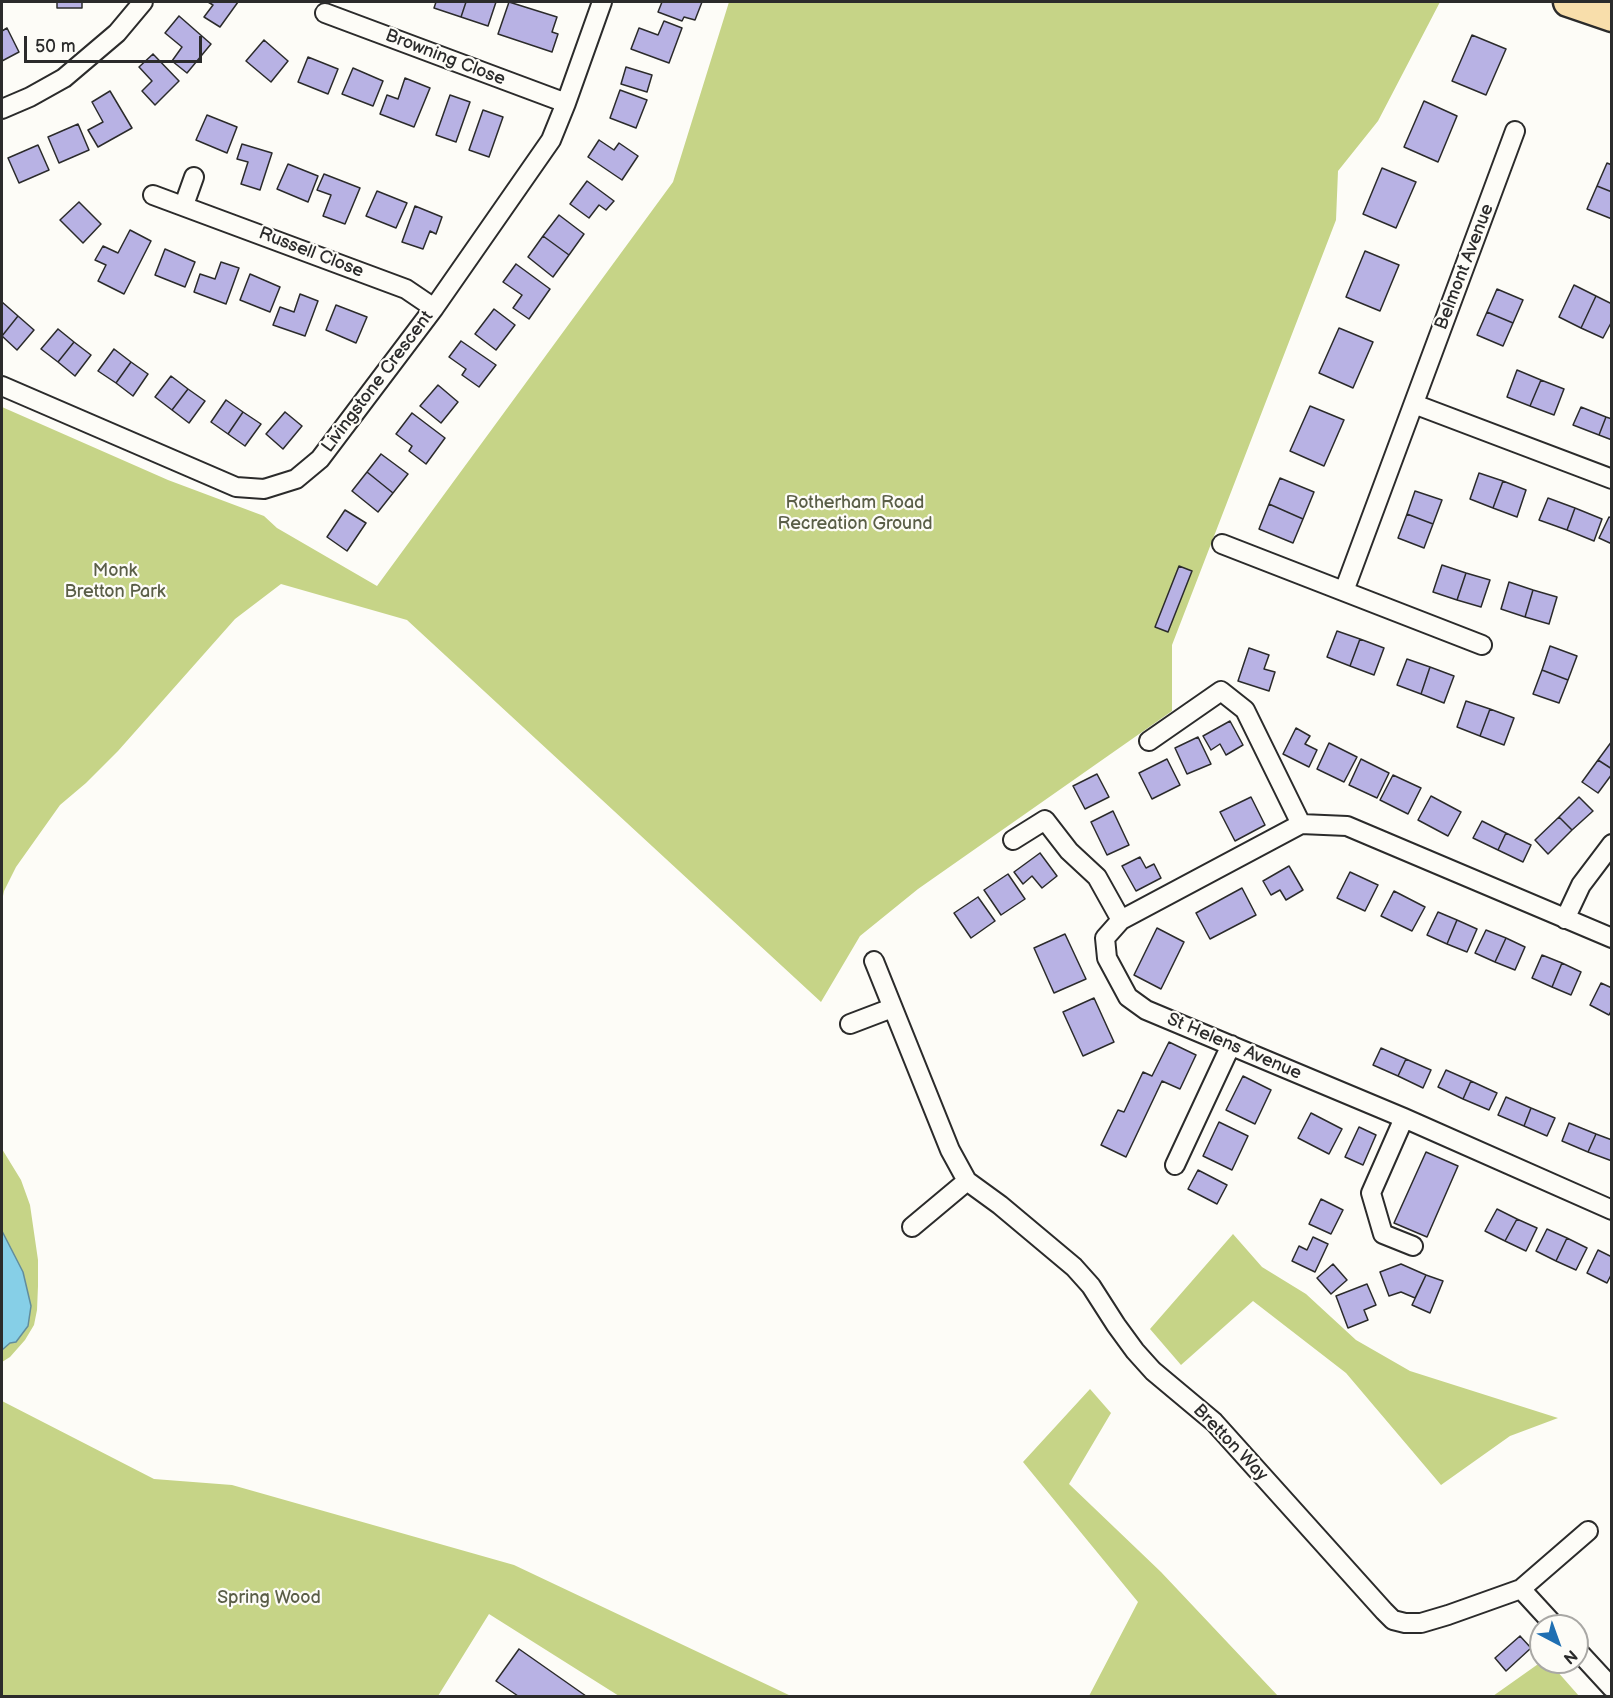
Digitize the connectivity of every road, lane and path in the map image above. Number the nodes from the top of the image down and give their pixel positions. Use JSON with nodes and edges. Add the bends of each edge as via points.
{"nodes":[{"id":1,"x":143,"y":2,"type":"edge"},
{"id":2,"x":602,"y":2,"type":"edge"},
{"id":3,"x":1568,"y":2,"type":"edge"},
{"id":4,"x":1610,"y":11,"type":"edge"},
{"id":5,"x":325,"y":13,"type":"dead end"},
{"id":6,"x":566,"y":103,"type":"junction"},
{"id":7,"x":2,"y":109,"type":"edge"},
{"id":8,"x":1515,"y":131,"type":"dead end"},
{"id":9,"x":194,"y":177,"type":"dead end"},
{"id":10,"x":153,"y":195,"type":"dead end"},
{"id":11,"x":184,"y":205,"type":"junction"},
{"id":12,"x":434,"y":308,"type":"junction"},
{"id":13,"x":2,"y":386,"type":"edge"},
{"id":14,"x":1414,"y":404,"type":"junction"},
{"id":15,"x":1611,"y":479,"type":"edge"},
{"id":16,"x":1222,"y":544,"type":"dead end"},
{"id":17,"x":1344,"y":591,"type":"junction"},
{"id":18,"x":1482,"y":645,"type":"dead end"},
{"id":19,"x":1149,"y":741,"type":"dead end"},
{"id":20,"x":1301,"y":824,"type":"junction"},
{"id":21,"x":1013,"y":840,"type":"dead end"},
{"id":22,"x":1611,"y":844,"type":"edge"},
{"id":23,"x":1565,"y":919,"type":"junction"},
{"id":24,"x":1121,"y":920,"type":"junction"},
{"id":25,"x":1611,"y":938,"type":"edge"},
{"id":26,"x":874,"y":961,"type":"dead end"},
{"id":27,"x":892,"y":1008,"type":"junction"},
{"id":28,"x":850,"y":1024,"type":"dead end"},
{"id":29,"x":1231,"y":1046,"type":"junction"},
{"id":30,"x":1404,"y":1118,"type":"junction"},
{"id":31,"x":1175,"y":1165,"type":"dead end"},
{"id":32,"x":967,"y":1180,"type":"junction"},
{"id":33,"x":1611,"y":1210,"type":"edge"},
{"id":34,"x":912,"y":1227,"type":"dead end"},
{"id":35,"x":1413,"y":1246,"type":"dead end"},
{"id":36,"x":1588,"y":1531,"type":"dead end"},
{"id":37,"x":1521,"y":1589,"type":"junction"},
{"id":38,"x":1544,"y":1614,"type":"edge"},
{"id":39,"x":1589,"y":1663,"type":"edge"},
{"id":40,"x":1611,"y":1688,"type":"edge"}],
"edges":[{"from":1,"to":7,"type":"street","via":[[117,33],[64,78]]},
{"from":2,"to":6,"type":"street","name":"Livingstone Crescent"},
{"from":3,"to":4,"type":"main road"},
{"from":5,"to":6,"type":"street","name":"Browning Close"},
{"from":6,"to":12,"type":"street","name":"Livingstone Crescent","via":[[551,140]]},
{"from":8,"to":14,"type":"street","name":"Belmont Avenue"},
{"from":9,"to":11,"type":"street"},
{"from":10,"to":11,"type":"street","name":"Russell Close"},
{"from":11,"to":12,"type":"street","name":"Russell Close","via":[[406,289]]},
{"from":12,"to":13,"type":"street","name":"Livingstone Crescent","via":[[320,459],[296,479],[264,489],[236,487]]},
{"from":14,"to":15,"type":"street"},
{"from":14,"to":17,"type":"street","name":"Belmont Avenue"},
{"from":16,"to":17,"type":"street"},
{"from":17,"to":18,"type":"street"},
{"from":19,"to":20,"type":"street","via":[[1221,692],[1245,710]]},
{"from":20,"to":23,"type":"street","via":[[1347,826]]},
{"from":20,"to":24,"type":"street","name":"St Helens Avenue"},
{"from":21,"to":24,"type":"street","via":[[1045,820],[1069,851],[1097,877]]},
{"from":22,"to":23,"type":"street","via":[[1581,885]]},
{"from":23,"to":25,"type":"street"},
{"from":24,"to":29,"type":"street","name":"St Helens Avenue","via":[[1105,938],[1107,958],[1128,997],[1146,1010]]},
{"from":26,"to":27,"type":"street","name":"Bretton Way"},
{"from":27,"to":28,"type":"street"},
{"from":27,"to":32,"type":"street","name":"Bretton Way","via":[[950,1150]]},
{"from":29,"to":30,"type":"street","name":"St Helens Avenue"},
{"from":29,"to":31,"type":"street"},
{"from":30,"to":33,"type":"street","name":"St Helens Avenue"},
{"from":30,"to":35,"type":"street","via":[[1371,1192],[1383,1234]]},
{"from":32,"to":34,"type":"street"},
{"from":32,"to":37,"type":"street","name":"Bretton Way","via":[[1074,1267],[1153,1371],[1214,1422],[1393,1620],[1421,1623]]},
{"from":36,"to":37,"type":"street","name":"Bretton Way"},
{"from":37,"to":38,"type":"street"},
{"from":39,"to":40,"type":"street"}]}
